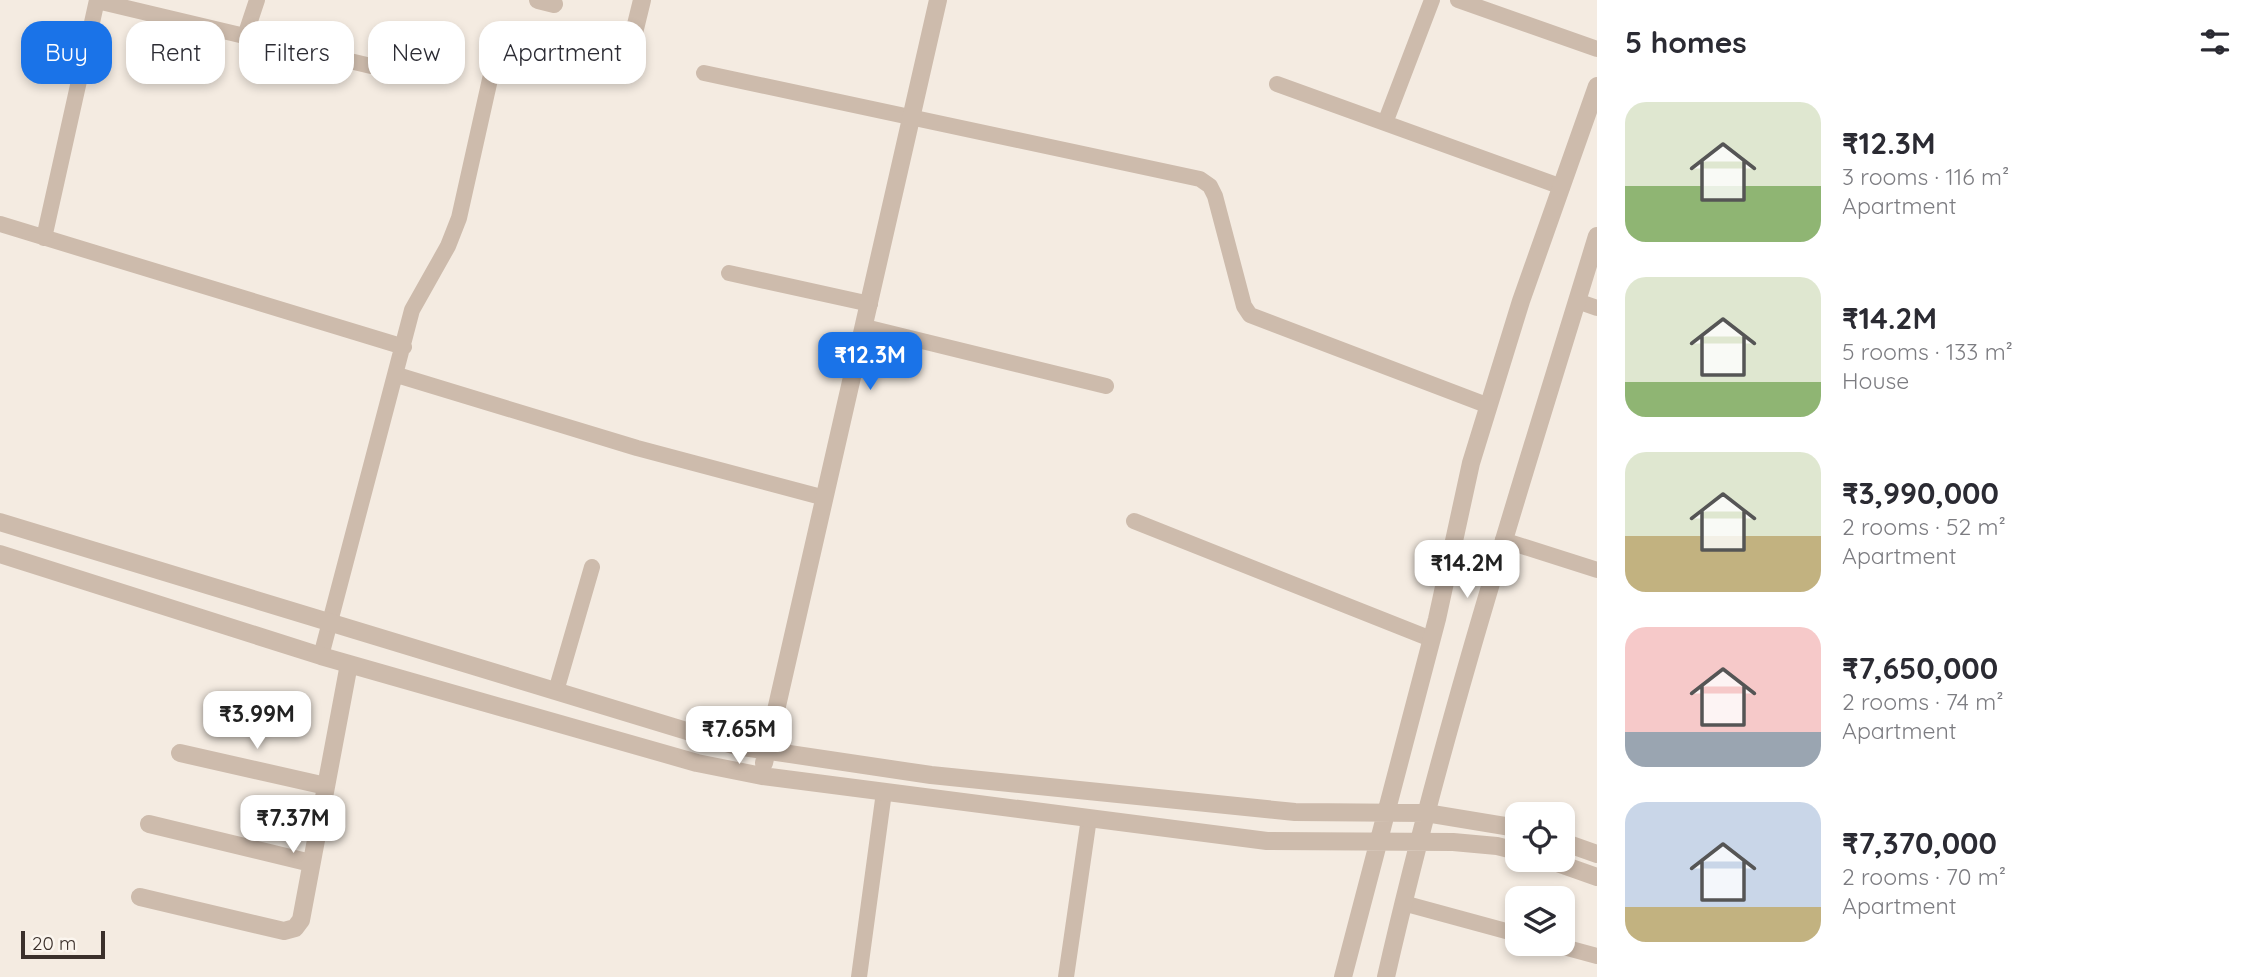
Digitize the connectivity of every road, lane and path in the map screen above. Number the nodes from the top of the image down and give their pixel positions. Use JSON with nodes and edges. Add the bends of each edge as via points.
{"nodes":[{"id":1,"x":257,"y":0,"type":"edge"},
{"id":2,"x":642,"y":0,"type":"edge"},
{"id":3,"x":938,"y":0,"type":"edge"},
{"id":4,"x":1432,"y":0,"type":"edge"},
{"id":5,"x":1458,"y":0,"type":"edge"},
{"id":6,"x":97,"y":1,"type":"edge"},
{"id":7,"x":250,"y":21,"type":"edge"},
{"id":8,"x":637,"y":21,"type":"edge"},
{"id":9,"x":239,"y":35,"type":"edge"},
{"id":10,"x":1597,"y":49,"type":"edge"},
{"id":11,"x":704,"y":74,"type":"dead end"},
{"id":12,"x":488,"y":84,"type":"edge"},
{"id":13,"x":1277,"y":84,"type":"dead end"},
{"id":14,"x":1597,"y":86,"type":"edge"},
{"id":15,"x":912,"y":116,"type":"junction"},
{"id":16,"x":1385,"y":123,"type":"junction"},
{"id":17,"x":1562,"y":187,"type":"junction"},
{"id":18,"x":0,"y":224,"type":"edge"},
{"id":19,"x":1597,"y":236,"type":"edge"},
{"id":20,"x":44,"y":238,"type":"junction"},
{"id":21,"x":729,"y":272,"type":"dead end"},
{"id":22,"x":1577,"y":301,"type":"junction"},
{"id":23,"x":870,"y":304,"type":"junction"},
{"id":24,"x":1597,"y":308,"type":"edge"},
{"id":25,"x":865,"y":327,"type":"junction"},
{"id":26,"x":404,"y":347,"type":"junction"},
{"id":27,"x":397,"y":375,"type":"junction"},
{"id":28,"x":1106,"y":386,"type":"dead end"},
{"id":29,"x":1489,"y":406,"type":"junction"},
{"id":30,"x":825,"y":498,"type":"junction"},
{"id":31,"x":1134,"y":521,"type":"dead end"},
{"id":32,"x":0,"y":522,"type":"edge"},
{"id":33,"x":1503,"y":540,"type":"junction"},
{"id":34,"x":0,"y":554,"type":"edge"},
{"id":35,"x":592,"y":566,"type":"dead end"},
{"id":36,"x":1597,"y":570,"type":"edge"},
{"id":37,"x":330,"y":623,"type":"junction"},
{"id":38,"x":1432,"y":639,"type":"junction"},
{"id":39,"x":321,"y":656,"type":"junction"},
{"id":40,"x":349,"y":664,"type":"junction"},
{"id":41,"x":556,"y":691,"type":"junction"},
{"id":42,"x":766,"y":752,"type":"junction"},
{"id":43,"x":180,"y":753,"type":"dead end"},
{"id":44,"x":762,"y":776,"type":"junction"},
{"id":45,"x":326,"y":786,"type":"junction"},
{"id":46,"x":884,"y":792,"type":"junction"},
{"id":47,"x":1386,"y":813,"type":"junction"},
{"id":48,"x":1426,"y":813,"type":"junction"},
{"id":49,"x":1089,"y":818,"type":"junction"},
{"id":50,"x":149,"y":824,"type":"dead end"},
{"id":51,"x":1505,"y":826,"type":"edge"},
{"id":52,"x":1417,"y":842,"type":"junction"},
{"id":53,"x":1378,"y":843,"type":"junction"},
{"id":54,"x":1575,"y":846,"type":"edge"},
{"id":55,"x":1505,"y":849,"type":"edge"},
{"id":56,"x":1597,"y":854,"type":"edge"},
{"id":57,"x":311,"y":863,"type":"junction"},
{"id":58,"x":1575,"y":869,"type":"edge"},
{"id":59,"x":1597,"y":877,"type":"edge"},
{"id":60,"x":140,"y":897,"type":"dead end"},
{"id":61,"x":1403,"y":903,"type":"junction"},
{"id":62,"x":1505,"y":931,"type":"edge"},
{"id":63,"x":1575,"y":950,"type":"edge"},
{"id":64,"x":1597,"y":956,"type":"edge"},
{"id":65,"x":859,"y":977,"type":"edge"},
{"id":66,"x":1066,"y":977,"type":"edge"},
{"id":67,"x":1343,"y":977,"type":"edge"},
{"id":68,"x":1386,"y":977,"type":"edge"}],
"edges":[{"from":1,"to":7,"type":"lane"},
{"from":2,"to":8,"type":"street"},
{"from":3,"to":15,"type":"street"},
{"from":4,"to":16,"type":"lane"},
{"from":5,"to":10,"type":"lane"},
{"from":6,"to":9,"type":"lane"},
{"from":6,"to":20,"type":"lane"},
{"from":11,"to":15,"type":"lane"},
{"from":12,"to":26,"type":"lane","via":[[458,218],[448,246],[412,310]]},
{"from":13,"to":16,"type":"lane"},
{"from":14,"to":17,"type":"street"},
{"from":15,"to":23,"type":"street"},
{"from":15,"to":29,"type":"lane","via":[[1200,179],[1215,196],[1250,315]]},
{"from":16,"to":17,"type":"lane"},
{"from":17,"to":29,"type":"street"},
{"from":18,"to":20,"type":"lane"},
{"from":19,"to":22,"type":"street"},
{"from":20,"to":26,"type":"lane"},
{"from":21,"to":23,"type":"lane"},
{"from":22,"to":24,"type":"lane"},
{"from":22,"to":33,"type":"street"},
{"from":23,"to":25,"type":"street"},
{"from":25,"to":28,"type":"lane"},
{"from":25,"to":30,"type":"street"},
{"from":26,"to":27,"type":"lane"},
{"from":27,"to":30,"type":"lane","via":[[637,448]]},
{"from":27,"to":37,"type":"lane"},
{"from":29,"to":38,"type":"street","via":[[1471,463]]},
{"from":30,"to":42,"type":"street"},
{"from":31,"to":38,"type":"lane"},
{"from":32,"to":37,"type":"street"},
{"from":33,"to":36,"type":"lane"},
{"from":33,"to":48,"type":"street"},
{"from":34,"to":39,"type":"street"},
{"from":35,"to":41,"type":"lane"},
{"from":37,"to":39,"type":"lane"},
{"from":37,"to":41,"type":"street"},
{"from":38,"to":47,"type":"street"},
{"from":39,"to":40,"type":"street"},
{"from":40,"to":44,"type":"street","via":[[698,763]]},
{"from":40,"to":45,"type":"street"},
{"from":41,"to":42,"type":"street","via":[[698,736]]},
{"from":42,"to":44,"type":"street"},
{"from":42,"to":47,"type":"street","via":[[931,775],[1295,812]]},
{"from":43,"to":45,"type":"street"},
{"from":44,"to":46,"type":"street"},
{"from":45,"to":57,"type":"street"},
{"from":46,"to":49,"type":"street"},
{"from":46,"to":65,"type":"lane"},
{"from":47,"to":48,"type":"street"},
{"from":47,"to":53,"type":"street"},
{"from":48,"to":51,"type":"street"},
{"from":48,"to":52,"type":"street"},
{"from":49,"to":53,"type":"street","via":[[1267,841]]},
{"from":49,"to":66,"type":"lane"},
{"from":50,"to":57,"type":"street"},
{"from":52,"to":53,"type":"street"},
{"from":52,"to":55,"type":"street"},
{"from":52,"to":61,"type":"street"},
{"from":53,"to":67,"type":"street"},
{"from":54,"to":56,"type":"street"},
{"from":57,"to":60,"type":"street","via":[[301,920],[284,931]]},
{"from":58,"to":59,"type":"street"},
{"from":61,"to":62,"type":"lane"},
{"from":61,"to":68,"type":"street"},
{"from":63,"to":64,"type":"lane"}]}
